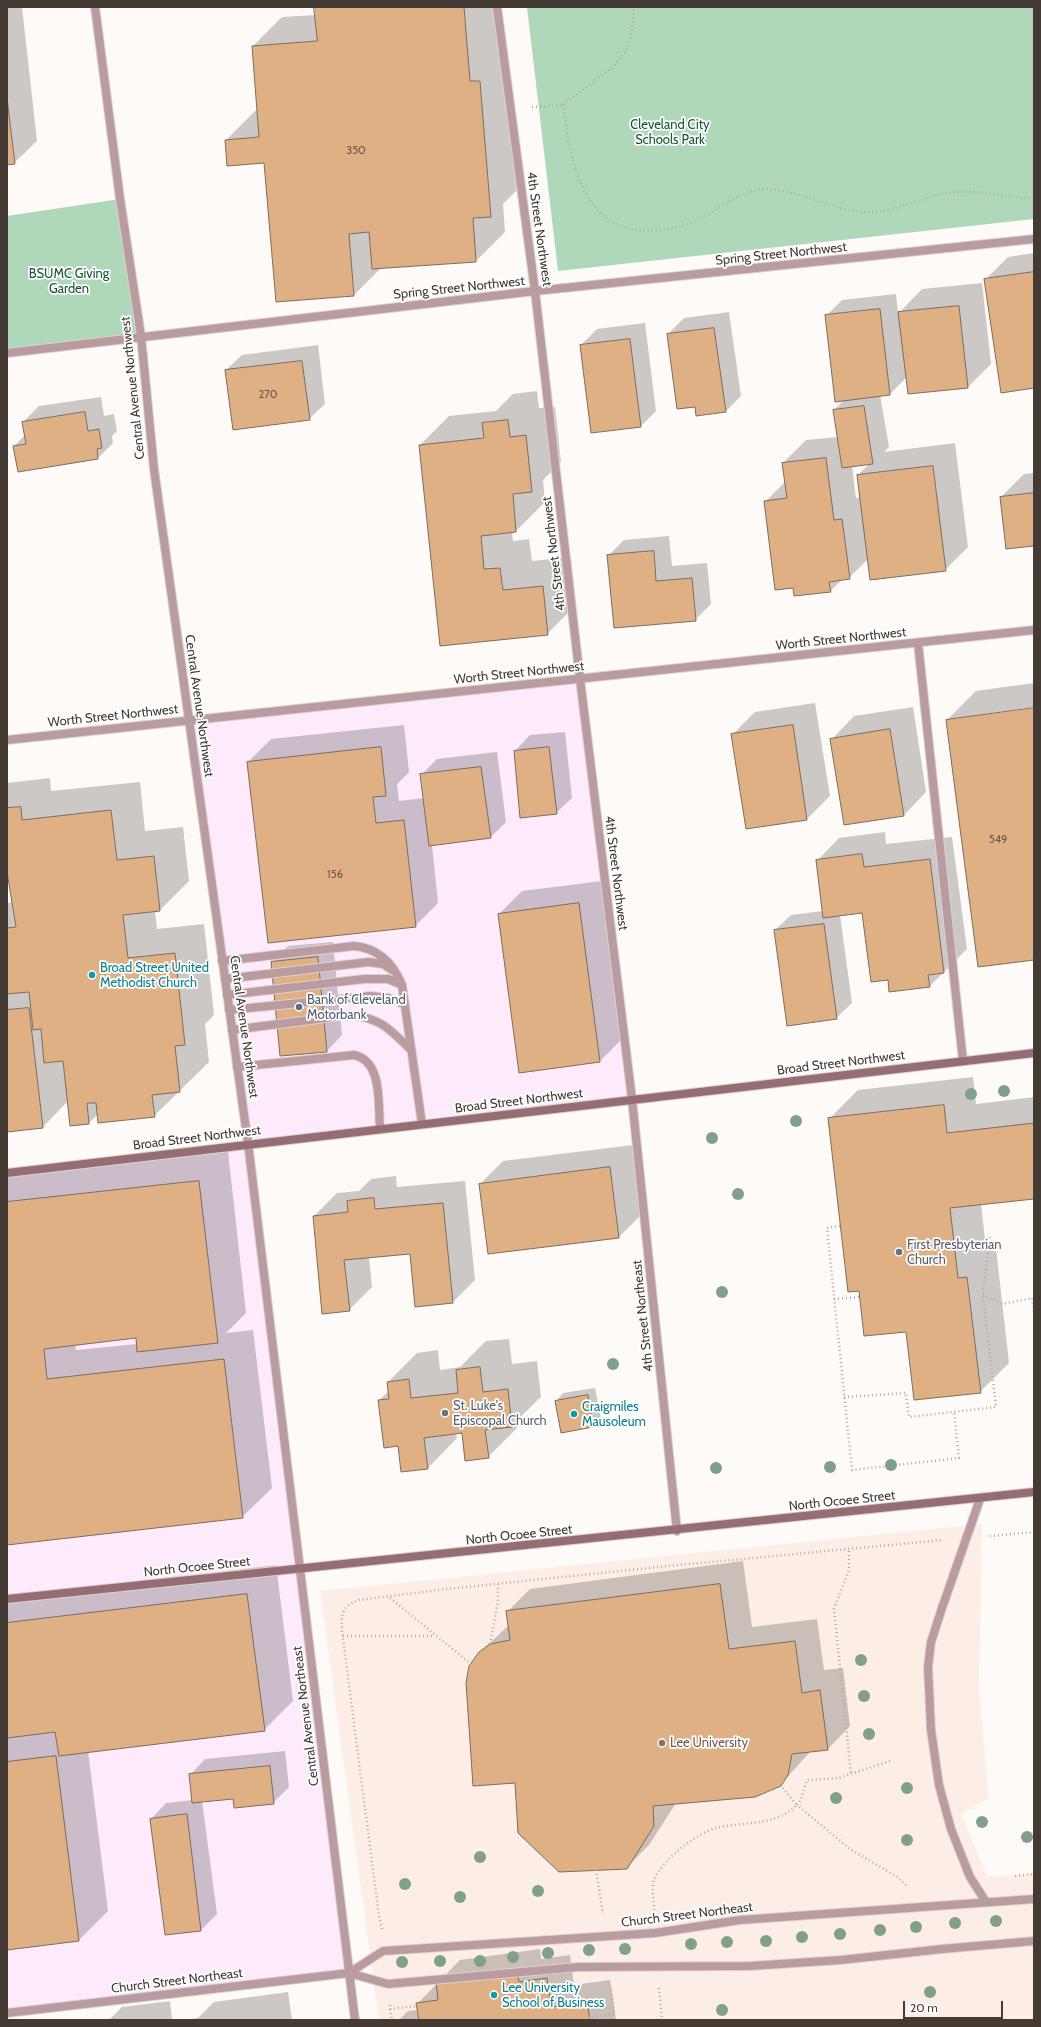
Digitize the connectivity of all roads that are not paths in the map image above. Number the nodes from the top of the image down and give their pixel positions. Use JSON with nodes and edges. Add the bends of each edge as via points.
{"nodes":[{"id":1,"x":95,"y":7,"type":"edge"},
{"id":2,"x":497,"y":7,"type":"edge"},
{"id":3,"x":1034,"y":239,"type":"edge"},
{"id":4,"x":535,"y":291,"type":"junction"},
{"id":5,"x":141,"y":336,"type":"junction"},
{"id":6,"x":7,"y":353,"type":"edge"},
{"id":7,"x":1034,"y":630,"type":"edge"},
{"id":8,"x":918,"y":643,"type":"junction"},
{"id":9,"x":580,"y":679,"type":"junction"},
{"id":10,"x":189,"y":720,"type":"junction"},
{"id":11,"x":7,"y":740,"type":"edge"},
{"id":12,"x":222,"y":960,"type":"junction"},
{"id":13,"x":398,"y":976,"type":"junction"},
{"id":14,"x":225,"y":979,"type":"junction"},
{"id":15,"x":402,"y":985,"type":"junction"},
{"id":16,"x":227,"y":995,"type":"junction"},
{"id":17,"x":404,"y":1004,"type":"junction"},
{"id":18,"x":229,"y":1010,"type":"junction"},
{"id":19,"x":232,"y":1030,"type":"junction"},
{"id":20,"x":410,"y":1049,"type":"junction"},
{"id":21,"x":1034,"y":1053,"type":"edge"},
{"id":22,"x":963,"y":1061,"type":"junction"},
{"id":23,"x":237,"y":1067,"type":"junction"},
{"id":24,"x":632,"y":1098,"type":"junction"},
{"id":25,"x":422,"y":1124,"type":"junction"},
{"id":26,"x":380,"y":1129,"type":"junction"},
{"id":27,"x":248,"y":1143,"type":"junction"},
{"id":28,"x":7,"y":1173,"type":"edge"},
{"id":29,"x":282,"y":1409,"type":"joint"},
{"id":30,"x":1034,"y":1492,"type":"edge"},
{"id":31,"x":980,"y":1499,"type":"junction"},
{"id":32,"x":677,"y":1531,"type":"junction"},
{"id":33,"x":300,"y":1569,"type":"junction"},
{"id":34,"x":7,"y":1600,"type":"edge"},
{"id":35,"x":1034,"y":1899,"type":"edge"},
{"id":36,"x":986,"y":1902,"type":"junction"},
{"id":37,"x":1034,"y":1941,"type":"edge"},
{"id":38,"x":349,"y":1973,"type":"junction"},
{"id":39,"x":7,"y":2012,"type":"edge"},
{"id":40,"x":355,"y":2020,"type":"edge"}],
"edges":[{"from":1,"to":5,"type":"street","name":"Central Avenue Northwest"},
{"from":2,"to":4,"type":"street","name":"4th Street Northwest"},
{"from":3,"to":4,"type":"street","name":"Spring Street Northwest"},
{"from":4,"to":5,"type":"street","name":"Spring Street Northwest"},
{"from":4,"to":9,"type":"street","name":"4th Street Northwest"},
{"from":5,"to":6,"type":"street","name":"Spring Street Northwest"},
{"from":5,"to":10,"type":"street","name":"Central Avenue Northwest","via":[[154,469]]},
{"from":7,"to":8,"type":"street","name":"Worth Street Northwest"},
{"from":8,"to":9,"type":"street","name":"Worth Street Northwest"},
{"from":8,"to":22,"type":"street"},
{"from":9,"to":10,"type":"street","name":"Worth Street Northwest"},
{"from":9,"to":24,"type":"street","name":"4th Street Northwest"},
{"from":10,"to":11,"type":"street","name":"Worth Street Northwest"},
{"from":10,"to":12,"type":"street","name":"Central Avenue Northwest"},
{"from":12,"to":13,"type":"street","via":[[365,947],[381,955]]},
{"from":12,"to":14,"type":"street","name":"Central Avenue Northwest"},
{"from":13,"to":14,"type":"street","via":[[389,968],[369,962]]},
{"from":13,"to":15,"type":"street"},
{"from":14,"to":16,"type":"street","name":"Central Avenue Northwest"},
{"from":15,"to":16,"type":"street","via":[[395,981],[364,979]]},
{"from":15,"to":17,"type":"street"},
{"from":16,"to":18,"type":"street","name":"Central Avenue Northwest"},
{"from":17,"to":18,"type":"street","via":[[388,998],[370,996]]},
{"from":17,"to":20,"type":"street"},
{"from":18,"to":19,"type":"street","name":"Central Avenue Northwest"},
{"from":19,"to":20,"type":"street","via":[[349,1015],[362,1016],[387,1026]]},
{"from":19,"to":23,"type":"street","name":"Central Avenue Northwest"},
{"from":20,"to":25,"type":"street"},
{"from":21,"to":22,"type":"main road","name":"Broad Street Northwest"},
{"from":22,"to":24,"type":"main road","name":"Broad Street Northwest"},
{"from":23,"to":26,"type":"street","via":[[360,1056],[368,1061],[375,1075]]},
{"from":23,"to":27,"type":"street","name":"Central Avenue Northwest"},
{"from":24,"to":25,"type":"main road","name":"Broad Street Northwest"},
{"from":24,"to":32,"type":"street","name":"4th Street Northeast"},
{"from":25,"to":26,"type":"main road","name":"Broad Street Northwest"},
{"from":26,"to":27,"type":"main road","name":"Broad Street Northwest"},
{"from":27,"to":28,"type":"main road","name":"Broad Street Northwest"},
{"from":27,"to":29,"type":"street","name":"Central Avenue Northwest"},
{"from":29,"to":33,"type":"street","name":"Central Avenue Northeast"},
{"from":30,"to":31,"type":"main road","name":"North Ocoee Street"},
{"from":31,"to":32,"type":"main road","name":"North Ocoee Street"},
{"from":31,"to":36,"type":"street","via":[[931,1642],[928,1690],[931,1730],[941,1792],[951,1829],[970,1877]]},
{"from":32,"to":33,"type":"main road","name":"North Ocoee Street"},
{"from":33,"to":34,"type":"main road","name":"North Ocoee Street"},
{"from":33,"to":38,"type":"street","name":"Central Avenue Northeast"},
{"from":35,"to":36,"type":"street","name":"Church Street Northeast"},
{"from":36,"to":38,"type":"street","name":"Church Street Northeast","via":[[740,1920],[655,1933],[383,1951]]},
{"from":37,"to":38,"type":"street","name":"Church Street Northeast","via":[[942,1948],[841,1960],[750,1966],[578,1967],[388,1984]]},
{"from":38,"to":39,"type":"street","name":"Church Street Northeast"},
{"from":38,"to":40,"type":"street","name":"Central Avenue Northeast"}]}
